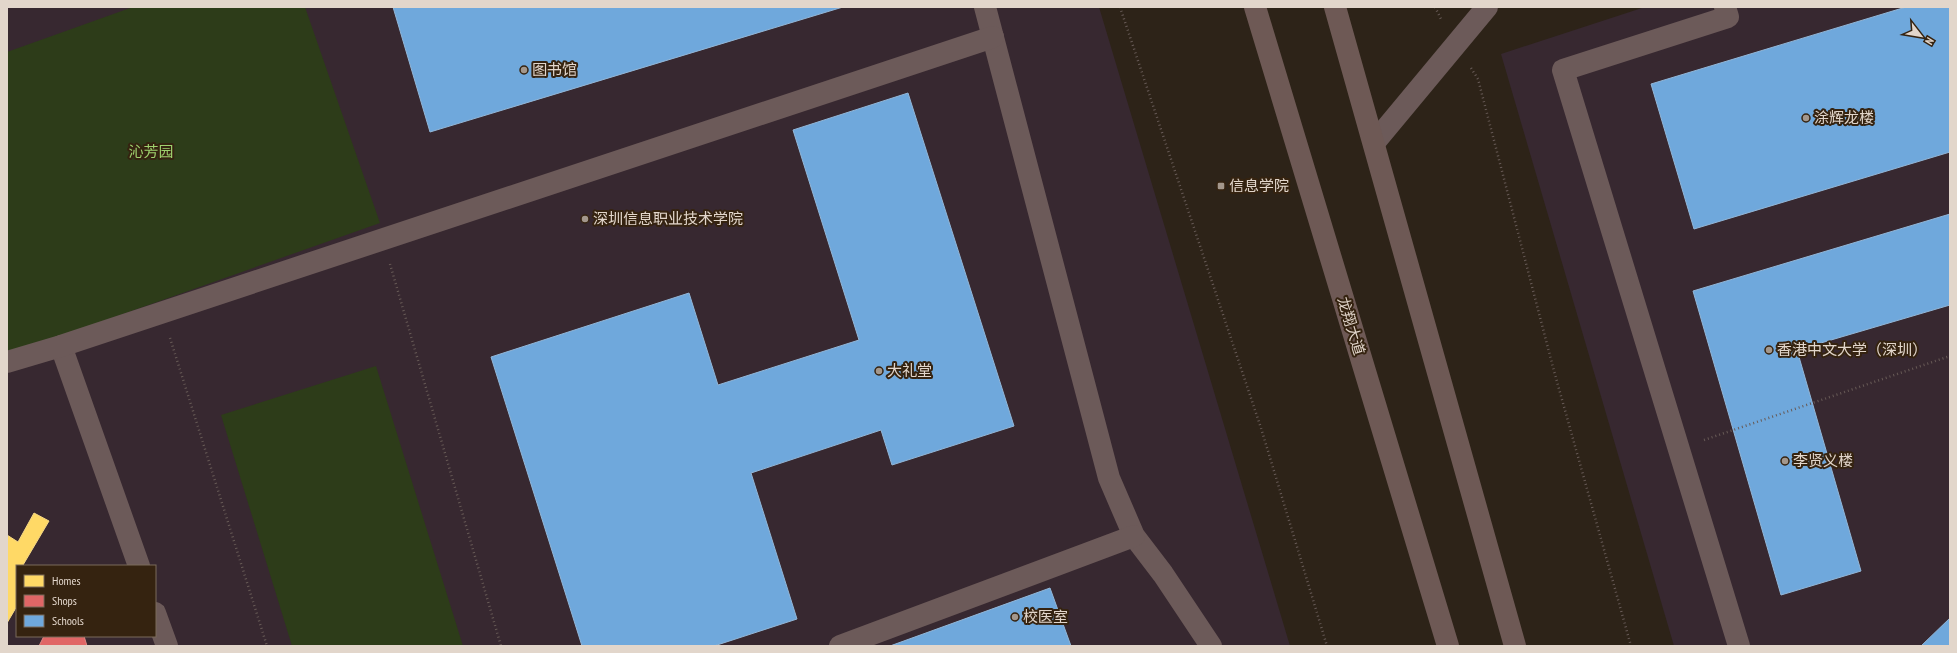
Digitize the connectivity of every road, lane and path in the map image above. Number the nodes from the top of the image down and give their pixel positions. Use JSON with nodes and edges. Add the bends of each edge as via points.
{"nodes":[{"id":1,"x":985,"y":7,"type":"edge"},
{"id":2,"x":1120,"y":7,"type":"edge"},
{"id":3,"x":1255,"y":7,"type":"edge"},
{"id":4,"x":1335,"y":7,"type":"edge"},
{"id":5,"x":1436,"y":7,"type":"edge"},
{"id":6,"x":1487,"y":7,"type":"edge"},
{"id":7,"x":1725,"y":7,"type":"edge"},
{"id":8,"x":993,"y":37,"type":"junction"},
{"id":9,"x":1456,"y":45,"type":"junction"},
{"id":10,"x":1374,"y":143,"type":"junction"},
{"id":11,"x":383,"y":239,"type":"junction"},
{"id":12,"x":162,"y":313,"type":"junction"},
{"id":13,"x":61,"y":346,"type":"junction"},
{"id":14,"x":1950,"y":356,"type":"edge"},
{"id":15,"x":7,"y":362,"type":"edge"},
{"id":16,"x":1679,"y":448,"type":"junction"},
{"id":17,"x":1134,"y":536,"type":"junction"},
{"id":18,"x":139,"y":565,"type":"edge"},
{"id":19,"x":156,"y":616,"type":"edge"},
{"id":20,"x":167,"y":646,"type":"edge"},
{"id":21,"x":267,"y":646,"type":"edge"},
{"id":22,"x":500,"y":646,"type":"edge"},
{"id":23,"x":840,"y":646,"type":"edge"},
{"id":24,"x":1211,"y":646,"type":"edge"},
{"id":25,"x":1327,"y":646,"type":"edge"},
{"id":26,"x":1448,"y":646,"type":"edge"},
{"id":27,"x":1516,"y":646,"type":"edge"},
{"id":28,"x":1631,"y":646,"type":"edge"},
{"id":29,"x":1739,"y":646,"type":"edge"}],
"edges":[{"from":1,"to":8,"type":"street"},
{"from":2,"to":25,"type":"path","via":[[1261,428]]},
{"from":3,"to":26,"type":"main road","name":"龙翔大道"},
{"from":4,"to":10,"type":"main road"},
{"from":5,"to":9,"type":"path"},
{"from":6,"to":9,"type":"street"},
{"from":7,"to":16,"type":"street","via":[[1728,17],[1563,70]]},
{"from":8,"to":11,"type":"street"},
{"from":8,"to":17,"type":"street","via":[[1109,478]]},
{"from":9,"to":10,"type":"street"},
{"from":9,"to":28,"type":"path","via":[[1478,79],[1554,371]]},
{"from":10,"to":27,"type":"main road"},
{"from":11,"to":12,"type":"street"},
{"from":11,"to":22,"type":"path"},
{"from":12,"to":13,"type":"street"},
{"from":12,"to":21,"type":"path"},
{"from":13,"to":15,"type":"street"},
{"from":13,"to":18,"type":"street"},
{"from":14,"to":16,"type":"path"},
{"from":16,"to":29,"type":"street"},
{"from":17,"to":23,"type":"street"},
{"from":17,"to":24,"type":"street"},
{"from":19,"to":20,"type":"street"}]}
